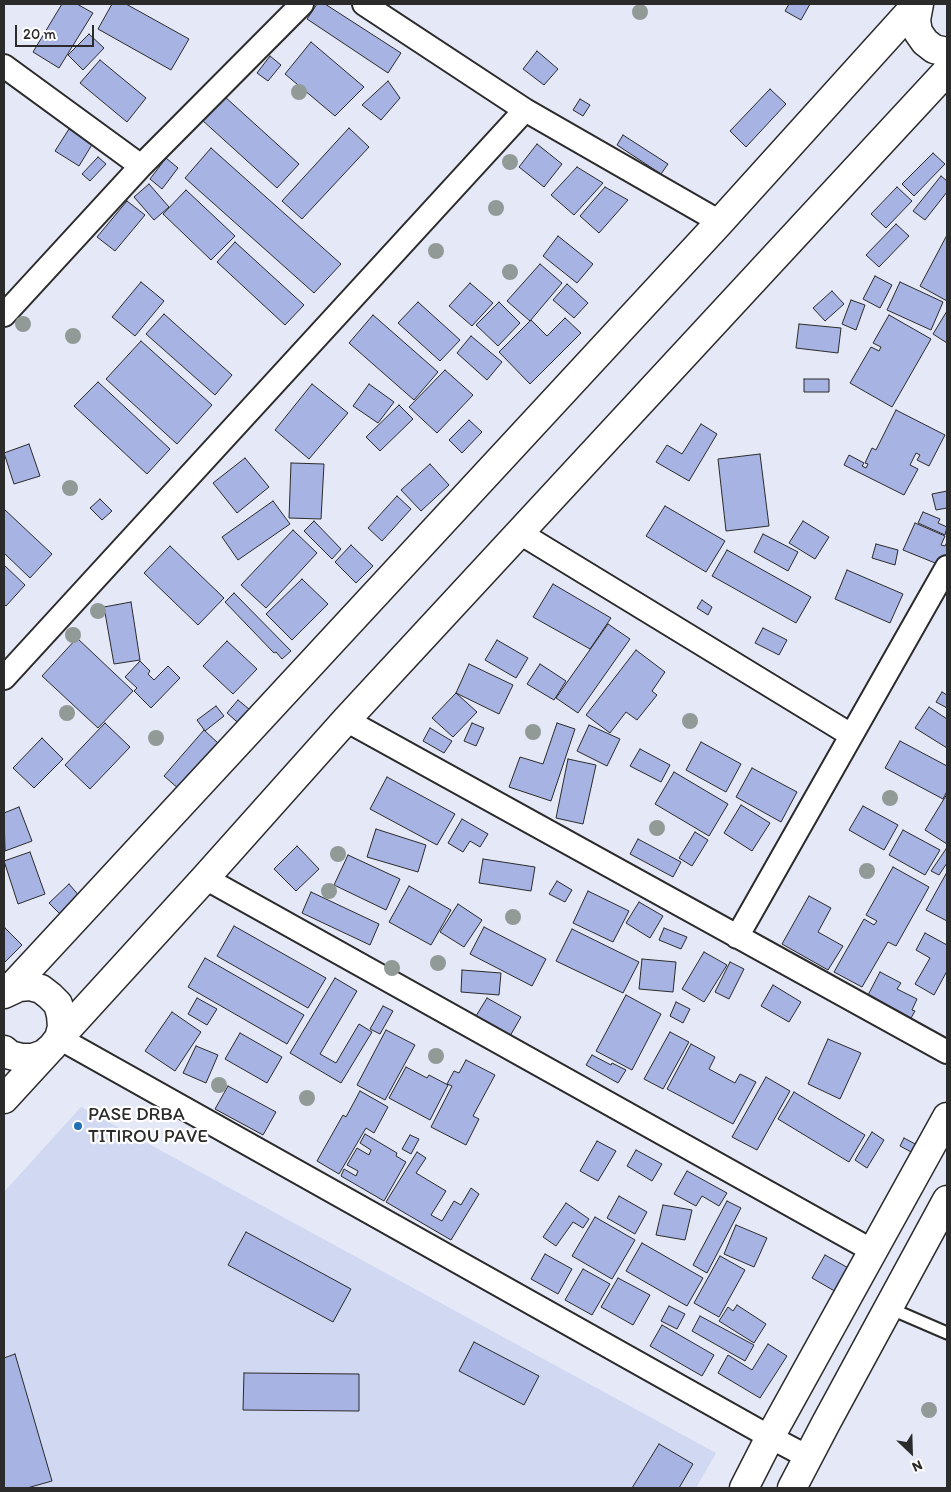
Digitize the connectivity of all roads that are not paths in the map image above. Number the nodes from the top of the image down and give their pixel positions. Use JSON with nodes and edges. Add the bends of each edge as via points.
{"nodes":[{"id":1,"x":302,"y":4,"type":"edge"},
{"id":2,"x":364,"y":4,"type":"edge"},
{"id":3,"x":918,"y":4,"type":"edge"},
{"id":4,"x":947,"y":52,"type":"edge"},
{"id":5,"x":4,"y":66,"type":"edge"},
{"id":6,"x":947,"y":71,"type":"edge"},
{"id":7,"x":525,"y":110,"type":"junction"},
{"id":8,"x":142,"y":166,"type":"junction"},
{"id":9,"x":720,"y":222,"type":"junction"},
{"id":10,"x":4,"y":315,"type":"edge"},
{"id":11,"x":520,"y":533,"type":"junction"},
{"id":12,"x":947,"y":567,"type":"edge"},
{"id":13,"x":4,"y":678,"type":"edge"},
{"id":14,"x":346,"y":720,"type":"junction"},
{"id":15,"x":851,"y":735,"type":"junction"},
{"id":16,"x":205,"y":878,"type":"junction"},
{"id":17,"x":737,"y":936,"type":"junction"},
{"id":18,"x":6,"y":992,"type":"edge"},
{"id":19,"x":55,"y":1042,"type":"junction"},
{"id":20,"x":4,"y":1050,"type":"edge"},
{"id":21,"x":947,"y":1052,"type":"edge"},
{"id":22,"x":4,"y":1099,"type":"edge"},
{"id":23,"x":947,"y":1117,"type":"edge"},
{"id":24,"x":947,"y":1201,"type":"edge"},
{"id":25,"x":873,"y":1251,"type":"junction"},
{"id":26,"x":889,"y":1308,"type":"junction"},
{"id":27,"x":947,"y":1333,"type":"edge"},
{"id":28,"x":770,"y":1437,"type":"junction"},
{"id":29,"x":808,"y":1457,"type":"junction"},
{"id":30,"x":744,"y":1488,"type":"edge"},
{"id":31,"x":792,"y":1488,"type":"edge"}],
"edges":[{"from":1,"to":8,"type":"street"},
{"from":2,"to":7,"type":"street"},
{"from":3,"to":4,"type":"street","via":[[918,32],[934,49]]},
{"from":3,"to":9,"type":"street"},
{"from":5,"to":8,"type":"street"},
{"from":6,"to":11,"type":"street"},
{"from":7,"to":9,"type":"street"},
{"from":7,"to":13,"type":"street"},
{"from":8,"to":10,"type":"street"},
{"from":9,"to":18,"type":"street"},
{"from":11,"to":14,"type":"street"},
{"from":11,"to":15,"type":"street"},
{"from":12,"to":15,"type":"street"},
{"from":14,"to":16,"type":"street"},
{"from":14,"to":17,"type":"street"},
{"from":15,"to":17,"type":"street"},
{"from":16,"to":19,"type":"street"},
{"from":16,"to":25,"type":"street"},
{"from":17,"to":21,"type":"street"},
{"from":18,"to":19,"type":"street","via":[[30,986],[41,989],[58,1004],[62,1026]]},
{"from":19,"to":20,"type":"street","via":[[44,1054],[33,1058],[10,1055]]},
{"from":19,"to":22,"type":"street"},
{"from":19,"to":28,"type":"street"},
{"from":23,"to":25,"type":"street"},
{"from":24,"to":26,"type":"street"},
{"from":25,"to":28,"type":"street"},
{"from":26,"to":27,"type":"lane"},
{"from":26,"to":29,"type":"street"},
{"from":28,"to":29,"type":"street"},
{"from":28,"to":30,"type":"street"},
{"from":29,"to":31,"type":"street"}]}
